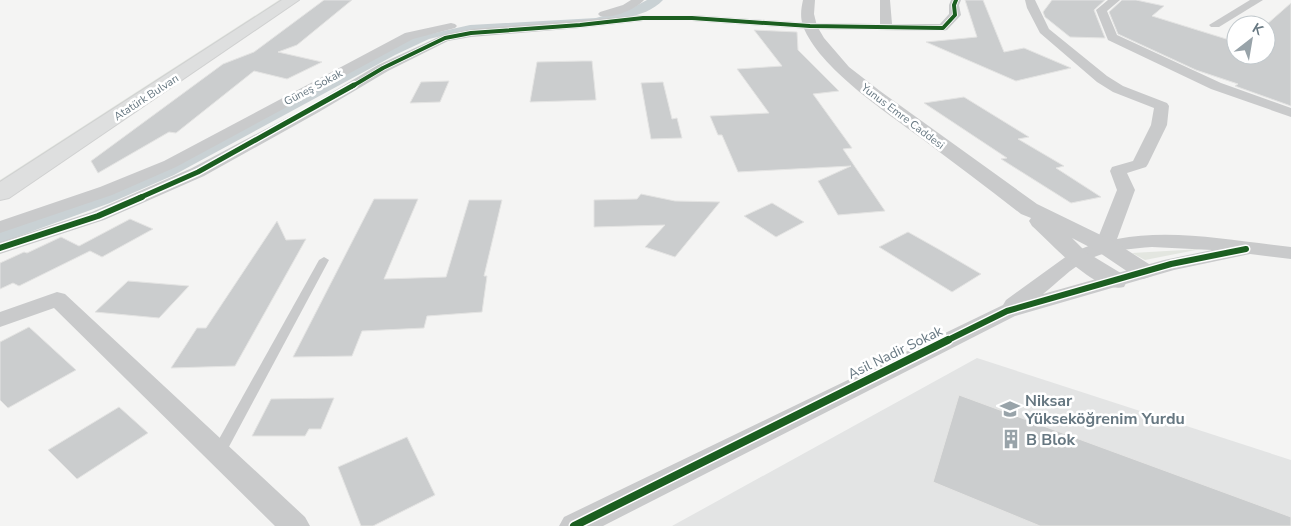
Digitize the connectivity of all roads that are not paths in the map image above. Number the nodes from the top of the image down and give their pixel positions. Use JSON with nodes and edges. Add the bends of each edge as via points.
{"nodes":[{"id":1,"x":272,"y":0,"type":"edge"},
{"id":2,"x":292,"y":0,"type":"edge"},
{"id":3,"x":809,"y":0,"type":"edge"},
{"id":4,"x":885,"y":0,"type":"edge"},
{"id":5,"x":956,"y":0,"type":"edge"},
{"id":6,"x":1030,"y":0,"type":"edge"},
{"id":7,"x":1115,"y":0,"type":"edge"},
{"id":8,"x":1258,"y":0,"type":"edge"},
{"id":9,"x":631,"y":1,"type":"edge"},
{"id":10,"x":886,"y":25,"type":"junction"},
{"id":11,"x":810,"y":26,"type":"junction"},
{"id":12,"x":1215,"y":26,"type":"dead end"},
{"id":13,"x":1291,"y":112,"type":"edge"},
{"id":14,"x":0,"y":172,"type":"edge"},
{"id":15,"x":0,"y":193,"type":"edge"},
{"id":16,"x":1029,"y":209,"type":"junction"},
{"id":17,"x":0,"y":227,"type":"edge"},
{"id":18,"x":1105,"y":246,"type":"junction"},
{"id":19,"x":0,"y":248,"type":"edge"},
{"id":20,"x":1246,"y":249,"type":"junction"},
{"id":21,"x":1291,"y":253,"type":"edge"},
{"id":22,"x":1078,"y":257,"type":"junction"},
{"id":23,"x":324,"y":260,"type":"dead end"},
{"id":24,"x":1143,"y":272,"type":"junction"},
{"id":25,"x":1115,"y":281,"type":"junction"},
{"id":26,"x":1007,"y":311,"type":"junction"},
{"id":27,"x":0,"y":320,"type":"edge"},
{"id":28,"x":218,"y":453,"type":"junction"},
{"id":29,"x":295,"y":526,"type":"edge"},
{"id":30,"x":574,"y":526,"type":"edge"}],
"edges":[{"from":1,"to":14,"type":"main road","name":"Atatürk Bulvarı"},
{"from":2,"to":15,"type":"main road","name":"Atatürk Bulvarı"},
{"from":3,"to":11,"type":"street","via":[[807,14]]},
{"from":4,"to":10,"type":"street"},
{"from":5,"to":10,"type":"street","via":[[955,15],[943,28]]},
{"from":6,"to":18,"type":"street","via":[[1044,31],[1102,79],[1118,89],[1162,106],[1159,125],[1140,164],[1118,171],[1126,190]]},
{"from":7,"to":13,"type":"street","via":[[1101,10],[1112,37],[1216,86]]},
{"from":8,"to":12,"type":"street"},
{"from":9,"to":17,"type":"street","name":"Güneş Sokak","via":[[620,10],[601,15],[475,23],[417,33],[170,164],[106,192]]},
{"from":10,"to":11,"type":"street"},
{"from":11,"to":16,"type":"street","name":"Yunus Emre Caddesi","via":[[830,55],[874,95]]},
{"from":11,"to":19,"type":"street","via":[[643,18],[445,38],[383,68],[198,172],[98,216]]},
{"from":16,"to":18,"type":"street","name":"Yunus Emre Caddesi"},
{"from":16,"to":22,"type":"street","name":"Yunus Emre Caddesi"},
{"from":18,"to":20,"type":"street","name":"Asil Nadir Sokak","via":[[1174,242]]},
{"from":18,"to":22,"type":"street","name":"Asil Nadir Sokak"},
{"from":18,"to":24,"type":"street","name":"Yunus Emre Caddesi"},
{"from":20,"to":21,"type":"street","name":"Asil Nadir Sokak"},
{"from":20,"to":24,"type":"street","name":"Asil Nadir Sokak"},
{"from":22,"to":25,"type":"street","name":"Yunus Emre Caddesi"},
{"from":22,"to":26,"type":"street","name":"Asil Nadir Sokak"},
{"from":23,"to":28,"type":"lane"},
{"from":24,"to":25,"type":"street","name":"Asil Nadir Sokak"},
{"from":25,"to":26,"type":"street","name":"Asil Nadir Sokak"},
{"from":26,"to":30,"type":"street","name":"Asil Nadir Sokak"},
{"from":27,"to":28,"type":"street","via":[[57,299]]},
{"from":28,"to":29,"type":"street"}]}
